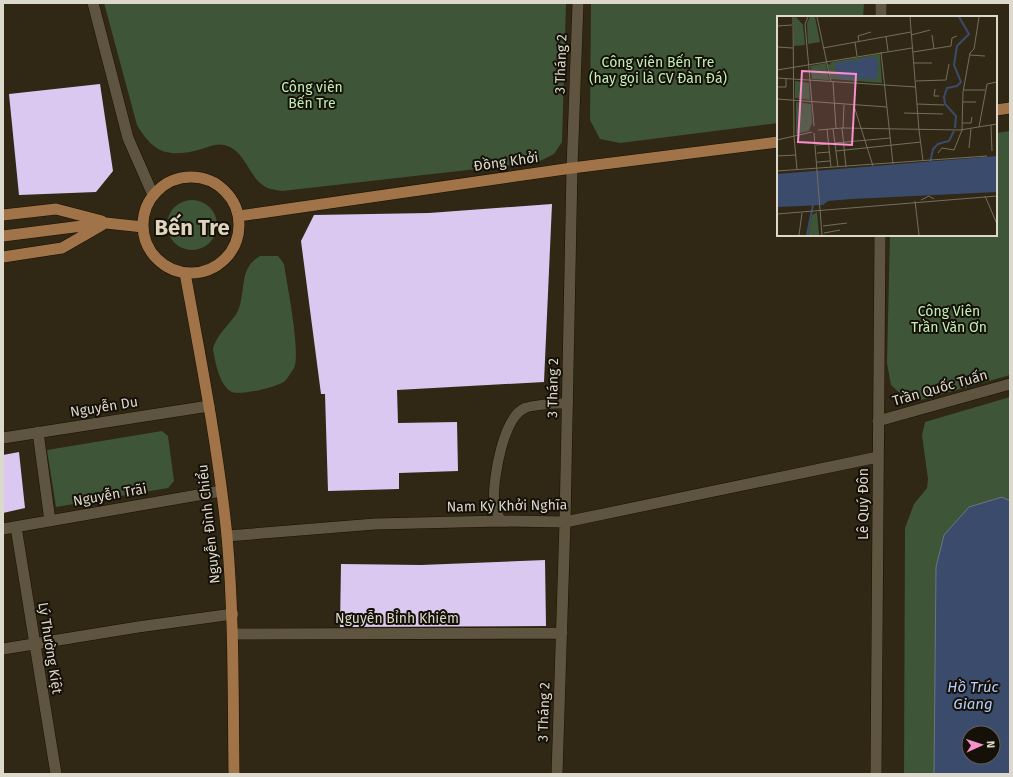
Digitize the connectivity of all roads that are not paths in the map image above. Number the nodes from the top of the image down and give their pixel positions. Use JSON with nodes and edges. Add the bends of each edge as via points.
{"nodes":[{"id":1,"x":93,"y":3,"type":"edge"},
{"id":2,"x":578,"y":3,"type":"edge"},
{"id":3,"x":881,"y":3,"type":"edge"},
{"id":4,"x":881,"y":16,"type":"edge"},
{"id":5,"x":1010,"y":108,"type":"edge"},
{"id":6,"x":997,"y":110,"type":"edge"},
{"id":7,"x":777,"y":142,"type":"edge"},
{"id":8,"x":572,"y":168,"type":"junction"},
{"id":9,"x":153,"y":195,"type":"junction"},
{"id":10,"x":3,"y":215,"type":"edge"},
{"id":11,"x":239,"y":216,"type":"junction"},
{"id":12,"x":106,"y":223,"type":"junction"},
{"id":13,"x":143,"y":227,"type":"junction"},
{"id":14,"x":3,"y":236,"type":"edge"},
{"id":15,"x":880,"y":236,"type":"edge"},
{"id":16,"x":3,"y":257,"type":"edge"},
{"id":17,"x":185,"y":273,"type":"junction"},
{"id":18,"x":1010,"y":384,"type":"edge"},
{"id":19,"x":568,"y":402,"type":"junction"},
{"id":20,"x":209,"y":406,"type":"junction"},
{"id":21,"x":878,"y":421,"type":"junction"},
{"id":22,"x":38,"y":432,"type":"junction"},
{"id":23,"x":3,"y":438,"type":"edge"},
{"id":24,"x":878,"y":457,"type":"junction"},
{"id":25,"x":221,"y":491,"type":"junction"},
{"id":26,"x":50,"y":521,"type":"junction"},
{"id":27,"x":500,"y":521,"type":"junction"},
{"id":28,"x":565,"y":522,"type":"junction"},
{"id":29,"x":16,"y":527,"type":"junction"},
{"id":30,"x":3,"y":529,"type":"edge"},
{"id":31,"x":227,"y":536,"type":"junction"},
{"id":32,"x":233,"y":614,"type":"junction"},
{"id":33,"x":562,"y":633,"type":"junction"},
{"id":34,"x":233,"y":634,"type":"junction"},
{"id":35,"x":34,"y":644,"type":"junction"},
{"id":36,"x":3,"y":649,"type":"edge"},
{"id":37,"x":56,"y":774,"type":"edge"},
{"id":38,"x":234,"y":774,"type":"edge"},
{"id":39,"x":556,"y":774,"type":"edge"},
{"id":40,"x":876,"y":774,"type":"edge"}],
"edges":[{"from":1,"to":9,"type":"street","via":[[128,138]]},
{"from":2,"to":8,"type":"street","name":"3 Tháng 2"},
{"from":3,"to":4,"type":"street"},
{"from":5,"to":6,"type":"main road"},
{"from":7,"to":8,"type":"main road","name":"Đồng Khởi"},
{"from":8,"to":11,"type":"main road","name":"Đồng Khởi"},
{"from":8,"to":19,"type":"street","name":"3 Tháng 2"},
{"from":9,"to":11,"type":"main road","via":[[170,181],[184,177],[199,177],[225,190],[234,202]]},
{"from":9,"to":13,"type":"main road","via":[[145,213]]},
{"from":10,"to":12,"type":"main road","via":[[56,209]]},
{"from":11,"to":17,"type":"main road","via":[[235,246],[226,258],[214,268],[200,273]]},
{"from":12,"to":13,"type":"main road"},
{"from":12,"to":14,"type":"main road"},
{"from":12,"to":16,"type":"main road","via":[[62,248]]},
{"from":13,"to":17,"type":"main road","via":[[152,252],[166,266]]},
{"from":15,"to":21,"type":"street","name":"Lê Quý Đôn"},
{"from":17,"to":20,"type":"main road","name":"Nguyễn Đình Chiểu"},
{"from":18,"to":21,"type":"street","name":"Trần Quốc Tuấn"},
{"from":19,"to":27,"type":"lane","via":[[525,408],[515,416],[506,433],[498,462],[494,501]]},
{"from":19,"to":28,"type":"street","name":"3 Tháng 2"},
{"from":20,"to":22,"type":"street","name":"Nguyễn Du"},
{"from":20,"to":25,"type":"main road","name":"Nguyễn Đình Chiểu"},
{"from":21,"to":24,"type":"street","name":"Lê Quý Đôn"},
{"from":22,"to":23,"type":"street","name":"Nguyễn Du"},
{"from":22,"to":26,"type":"street"},
{"from":24,"to":28,"type":"street","name":"Nam Kỳ Khởi Nghĩa"},
{"from":24,"to":40,"type":"street","name":"Lê Quý Đôn"},
{"from":25,"to":26,"type":"street","name":"Nguyễn Trãi"},
{"from":25,"to":31,"type":"main road","name":"Nguyễn Đình Chiểu"},
{"from":26,"to":29,"type":"street","name":"Nguyễn Trãi"},
{"from":27,"to":28,"type":"street","name":"Nam Kỳ Khởi Nghĩa"},
{"from":27,"to":31,"type":"street","name":"Nam Kỳ Khởi Nghĩa","via":[[375,524]]},
{"from":28,"to":33,"type":"street","name":"3 Tháng 2"},
{"from":29,"to":30,"type":"street","name":"Nguyễn Trãi"},
{"from":29,"to":35,"type":"street","name":"Lý Thường Kiệt"},
{"from":31,"to":32,"type":"main road","name":"Nguyễn Đình Chiểu"},
{"from":32,"to":34,"type":"main road","name":"Nguyễn Đình Chiểu"},
{"from":32,"to":35,"type":"street"},
{"from":33,"to":34,"type":"street","name":"Nguyễn Bỉnh Khiêm"},
{"from":33,"to":39,"type":"street","name":"3 Tháng 2"},
{"from":34,"to":38,"type":"main road","name":"Nguyễn Đình Chiểu"},
{"from":35,"to":36,"type":"street"},
{"from":35,"to":37,"type":"street","name":"Lý Thường Kiệt"}]}
